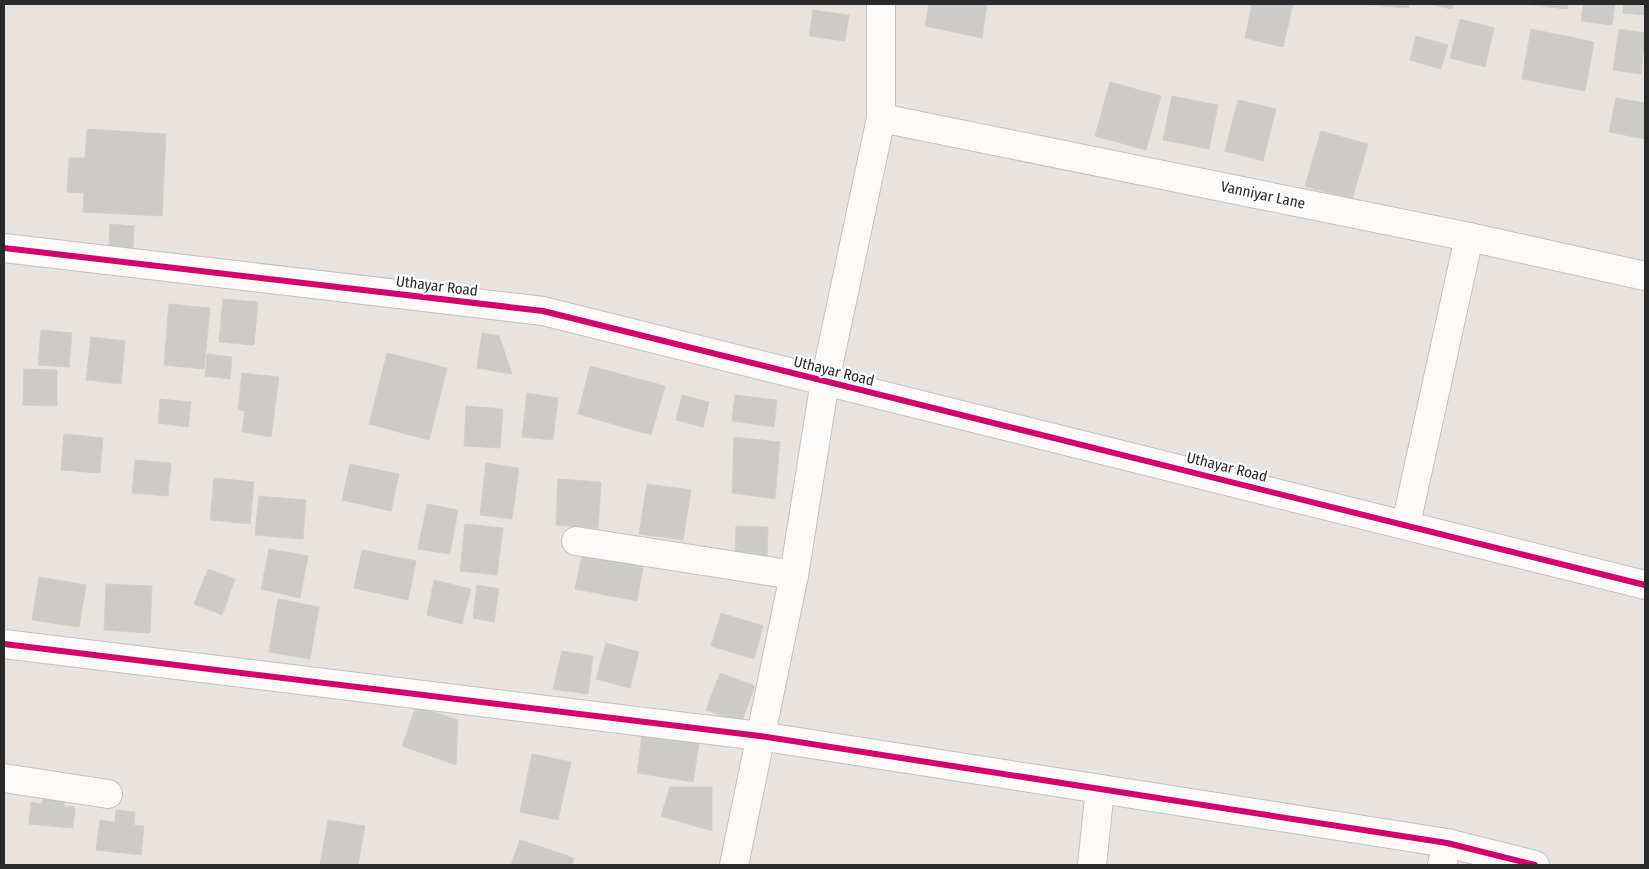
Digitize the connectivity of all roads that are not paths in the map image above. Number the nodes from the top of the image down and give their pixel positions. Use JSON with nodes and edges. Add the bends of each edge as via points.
{"nodes":[{"id":1,"x":881,"y":4,"type":"edge"},
{"id":2,"x":881,"y":118,"type":"junction"},
{"id":3,"x":1469,"y":237,"type":"junction"},
{"id":4,"x":4,"y":248,"type":"edge"},
{"id":5,"x":1645,"y":276,"type":"edge"},
{"id":6,"x":825,"y":382,"type":"junction"},
{"id":7,"x":1406,"y":524,"type":"junction"},
{"id":8,"x":576,"y":542,"type":"dead end"},
{"id":9,"x":794,"y":574,"type":"junction"},
{"id":10,"x":1645,"y":585,"type":"edge"},
{"id":11,"x":4,"y":644,"type":"edge"},
{"id":12,"x":760,"y":736,"type":"junction"},
{"id":13,"x":4,"y":778,"type":"edge"},
{"id":14,"x":1100,"y":789,"type":"junction"},
{"id":15,"x":108,"y":794,"type":"dead end"},
{"id":16,"x":1444,"y":854,"type":"edge"},
{"id":17,"x":734,"y":865,"type":"edge"},
{"id":18,"x":1092,"y":865,"type":"edge"},
{"id":19,"x":1535,"y":865,"type":"edge"}],
"edges":[{"from":1,"to":2,"type":"street"},
{"from":2,"to":3,"type":"street","name":"Vanniyar Lane"},
{"from":2,"to":6,"type":"street"},
{"from":3,"to":5,"type":"street","name":"Vanniyar Lane"},
{"from":3,"to":7,"type":"street"},
{"from":4,"to":6,"type":"street","name":"Uthayar Road","via":[[543,311]]},
{"from":6,"to":7,"type":"street","name":"Uthayar Road"},
{"from":6,"to":9,"type":"street"},
{"from":7,"to":10,"type":"street","name":"Uthayar Road"},
{"from":8,"to":9,"type":"street"},
{"from":9,"to":12,"type":"street"},
{"from":11,"to":12,"type":"street"},
{"from":12,"to":14,"type":"street"},
{"from":12,"to":17,"type":"street"},
{"from":13,"to":15,"type":"street"},
{"from":14,"to":16,"type":"street"},
{"from":14,"to":18,"type":"street"},
{"from":16,"to":19,"type":"street"}]}
